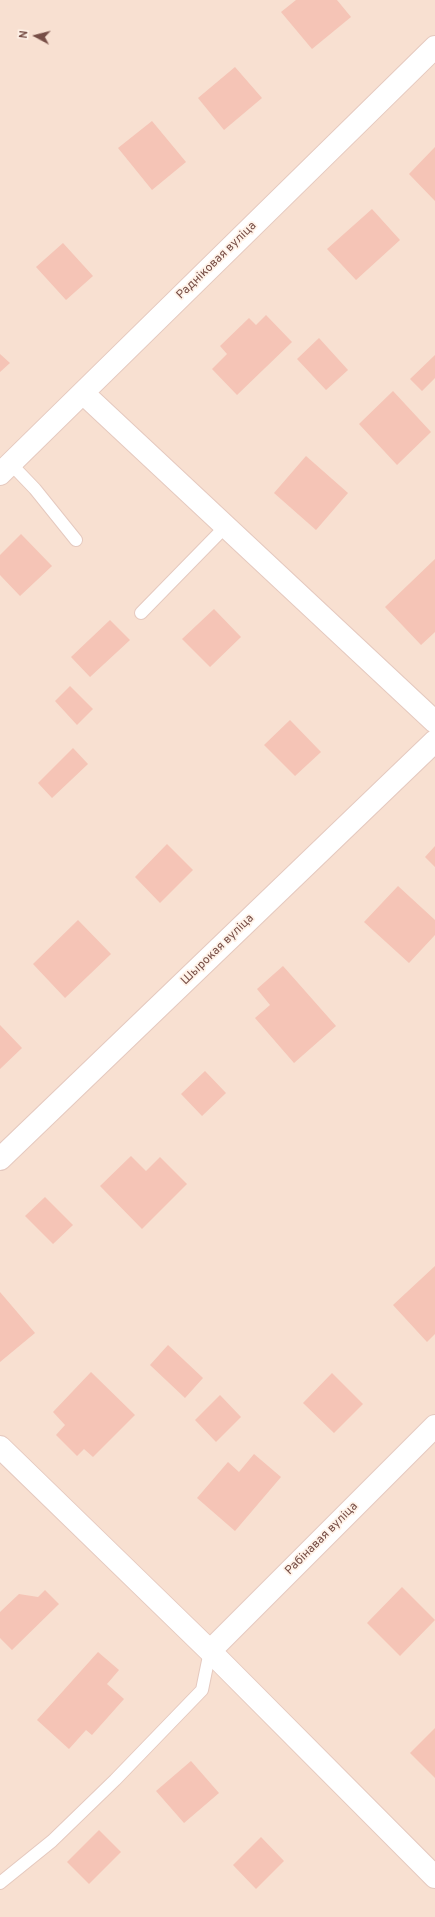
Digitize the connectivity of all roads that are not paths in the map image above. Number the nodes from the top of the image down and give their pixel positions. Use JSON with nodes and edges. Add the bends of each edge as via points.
{"nodes":[{"id":1,"x":435,"y":48,"type":"edge"},
{"id":2,"x":83,"y":393,"type":"junction"},
{"id":3,"x":6,"y":469,"type":"edge"},
{"id":4,"x":226,"y":527,"type":"junction"},
{"id":5,"x":76,"y":540,"type":"dead end"},
{"id":6,"x":141,"y":613,"type":"dead end"},
{"id":7,"x":435,"y":722,"type":"edge"},
{"id":8,"x":435,"y":741,"type":"edge"},
{"id":9,"x":0,"y":1160,"type":"edge"},
{"id":10,"x":435,"y":1426,"type":"edge"},
{"id":11,"x":0,"y":1447,"type":"edge"},
{"id":12,"x":210,"y":1651,"type":"junction"},
{"id":13,"x":435,"y":1877,"type":"edge"},
{"id":14,"x":0,"y":1883,"type":"edge"}],
"edges":[{"from":1,"to":2,"type":"street","name":"Радніковая вуліца"},
{"from":2,"to":3,"type":"street","name":"Радніковая вуліца"},
{"from":2,"to":4,"type":"street"},
{"from":3,"to":5,"type":"lane","via":[[35,489]]},
{"from":4,"to":6,"type":"lane"},
{"from":4,"to":7,"type":"street"},
{"from":8,"to":9,"type":"street","name":"Шырокая вуліца"},
{"from":10,"to":12,"type":"street","name":"Рабінавая вуліца"},
{"from":11,"to":12,"type":"street"},
{"from":12,"to":13,"type":"street"},
{"from":12,"to":14,"type":"lane","via":[[202,1690],[52,1841]]}]}
